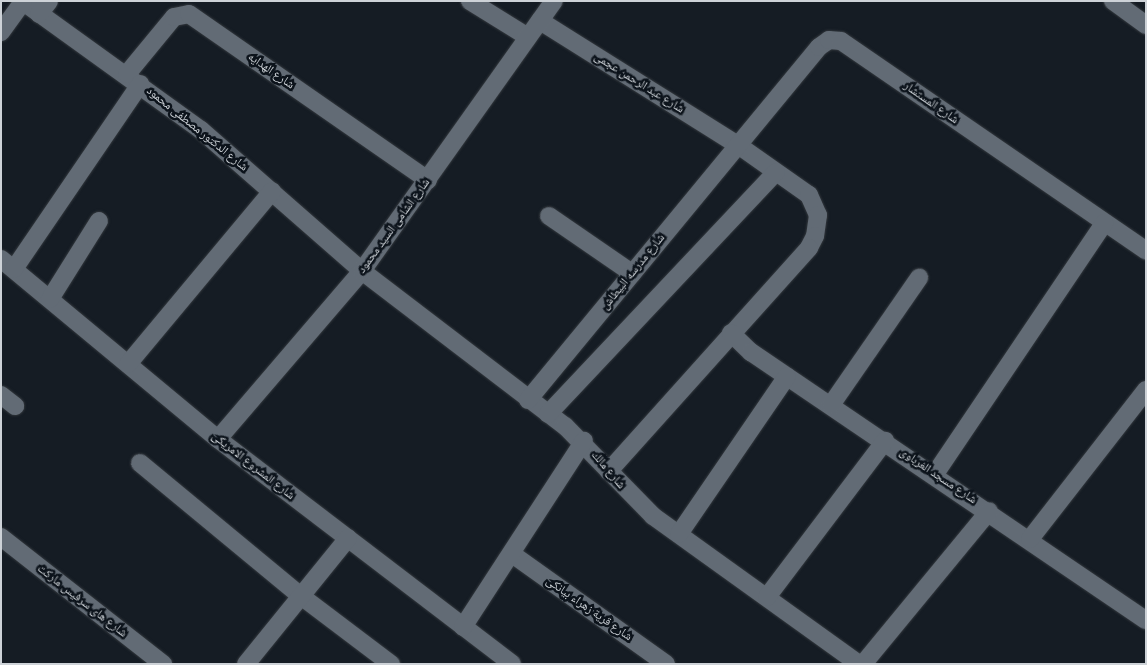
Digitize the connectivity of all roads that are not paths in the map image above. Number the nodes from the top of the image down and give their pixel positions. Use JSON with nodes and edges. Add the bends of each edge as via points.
{"nodes":[{"id":1,"x":470,"y":1,"type":"edge"},
{"id":2,"x":554,"y":1,"type":"edge"},
{"id":3,"x":1113,"y":1,"type":"edge"},
{"id":4,"x":22,"y":2,"type":"edge"},
{"id":5,"x":44,"y":8,"type":"edge"},
{"id":6,"x":540,"y":21,"type":"junction"},
{"id":7,"x":1146,"y":25,"type":"edge"},
{"id":8,"x":1,"y":32,"type":"edge"},
{"id":9,"x":528,"y":37,"type":"junction"},
{"id":10,"x":133,"y":79,"type":"junction"},
{"id":11,"x":738,"y":145,"type":"junction"},
{"id":12,"x":776,"y":172,"type":"junction"},
{"id":13,"x":428,"y":180,"type":"junction"},
{"id":14,"x":272,"y":192,"type":"junction"},
{"id":15,"x":549,"y":216,"type":"dead end"},
{"id":16,"x":100,"y":221,"type":"dead end"},
{"id":17,"x":1104,"y":223,"type":"junction"},
{"id":18,"x":1146,"y":251,"type":"edge"},
{"id":19,"x":7,"y":264,"type":"edge"},
{"id":20,"x":362,"y":271,"type":"junction"},
{"id":21,"x":632,"y":273,"type":"junction"},
{"id":22,"x":919,"y":278,"type":"dead end"},
{"id":23,"x":50,"y":299,"type":"junction"},
{"id":24,"x":731,"y":333,"type":"junction"},
{"id":25,"x":128,"y":364,"type":"junction"},
{"id":26,"x":787,"y":376,"type":"junction"},
{"id":27,"x":1146,"y":390,"type":"edge"},
{"id":28,"x":1,"y":395,"type":"edge"},
{"id":29,"x":528,"y":400,"type":"junction"},
{"id":30,"x":831,"y":405,"type":"junction"},
{"id":31,"x":15,"y":406,"type":"dead end"},
{"id":32,"x":548,"y":414,"type":"junction"},
{"id":33,"x":218,"y":440,"type":"junction"},
{"id":34,"x":885,"y":441,"type":"junction"},
{"id":35,"x":584,"y":442,"type":"junction"},
{"id":36,"x":140,"y":463,"type":"dead end"},
{"id":37,"x":609,"y":471,"type":"junction"},
{"id":38,"x":935,"y":474,"type":"junction"},
{"id":39,"x":989,"y":511,"type":"junction"},
{"id":40,"x":679,"y":534,"type":"junction"},
{"id":41,"x":1,"y":537,"type":"edge"},
{"id":42,"x":348,"y":538,"type":"junction"},
{"id":43,"x":1030,"y":539,"type":"junction"},
{"id":44,"x":512,"y":554,"type":"junction"},
{"id":45,"x":301,"y":596,"type":"junction"},
{"id":46,"x":767,"y":597,"type":"junction"},
{"id":47,"x":1146,"y":620,"type":"edge"},
{"id":48,"x":463,"y":627,"type":"junction"},
{"id":49,"x":163,"y":664,"type":"edge"},
{"id":50,"x":246,"y":664,"type":"edge"},
{"id":51,"x":391,"y":664,"type":"edge"},
{"id":52,"x":512,"y":664,"type":"edge"},
{"id":53,"x":666,"y":664,"type":"edge"},
{"id":54,"x":859,"y":664,"type":"edge"},
{"id":55,"x":863,"y":664,"type":"edge"}],
"edges":[{"from":1,"to":9,"type":"street"},
{"from":2,"to":6,"type":"street","name":"شارع الشامى السيد محمود"},
{"from":3,"to":7,"type":"street"},
{"from":4,"to":5,"type":"street","name":"شارع الدكتور مصطفى محمود"},
{"from":4,"to":8,"type":"street"},
{"from":5,"to":10,"type":"street","name":"شارع الدكتور مصطفى محمود"},
{"from":6,"to":9,"type":"street","name":"شارع الشامى السيد محمود"},
{"from":6,"to":11,"type":"street","name":"شارع عبد الرحمن عجمى"},
{"from":9,"to":13,"type":"street","name":"شارع الشامى السيد محمود"},
{"from":10,"to":13,"type":"street","name":"شارع الهدايه","via":[[174,17],[189,14]]},
{"from":10,"to":14,"type":"street","name":"شارع الدكتور مصطفى محمود"},
{"from":10,"to":19,"type":"street","name":"شارع الهدايه"},
{"from":11,"to":12,"type":"street","name":"شارع عبد الرحمن عجمى"},
{"from":11,"to":17,"type":"street","name":"شارع المستشار","via":[[819,47],[835,39]]},
{"from":11,"to":21,"type":"street","name":"شارع مدرسه البيطاش"},
{"from":12,"to":24,"type":"street","name":"شارع عبد الرحمن عجمى","via":[[809,195],[815,204],[818,215],[815,236]]},
{"from":12,"to":32,"type":"street"},
{"from":13,"to":20,"type":"street","name":"شارع الشامى السيد محمود"},
{"from":14,"to":20,"type":"street","name":"شارع الدكتور مصطفى محمود"},
{"from":14,"to":25,"type":"street"},
{"from":15,"to":21,"type":"street"},
{"from":16,"to":23,"type":"street"},
{"from":17,"to":18,"type":"street","name":"شارع المستشار"},
{"from":17,"to":38,"type":"street"},
{"from":19,"to":23,"type":"street","name":"شارع المشروع الامريكى"},
{"from":20,"to":29,"type":"street","name":"شارع مالك"},
{"from":20,"to":33,"type":"street","name":"شارع الشامى السيد محمود"},
{"from":21,"to":29,"type":"street","name":"شارع مدرسه البيطاش"},
{"from":22,"to":30,"type":"street"},
{"from":23,"to":25,"type":"street","name":"شارع المشروع الامريكى"},
{"from":24,"to":26,"type":"street","name":"شارع مسجد الغرباوى"},
{"from":24,"to":37,"type":"street"},
{"from":25,"to":33,"type":"street","name":"شارع المشروع الامريكى"},
{"from":26,"to":30,"type":"street","name":"شارع مسجد الغرباوى"},
{"from":26,"to":40,"type":"street"},
{"from":27,"to":43,"type":"street"},
{"from":28,"to":31,"type":"street"},
{"from":29,"to":32,"type":"street","name":"شارع مالك"},
{"from":30,"to":34,"type":"street","name":"شارع مسجد الغرباوى"},
{"from":32,"to":35,"type":"street","name":"شارع مالك"},
{"from":33,"to":42,"type":"street","name":"شارع المشروع الامريكى"},
{"from":34,"to":38,"type":"street","name":"شارع مسجد الغرباوى"},
{"from":34,"to":46,"type":"street"},
{"from":35,"to":37,"type":"street","name":"شارع مالك"},
{"from":35,"to":44,"type":"street"},
{"from":36,"to":45,"type":"street"},
{"from":37,"to":40,"type":"street","name":"شارع مالك","via":[[653,516]]},
{"from":38,"to":39,"type":"street","name":"شارع مسجد الغرباوى"},
{"from":39,"to":43,"type":"street","name":"شارع مسجد الغرباوى"},
{"from":39,"to":55,"type":"street"},
{"from":40,"to":46,"type":"street","name":"شارع مالك"},
{"from":41,"to":49,"type":"street","name":"شارع هاى سرفيس ماركت"},
{"from":42,"to":45,"type":"street"},
{"from":42,"to":48,"type":"street","name":"شارع المشروع الامريكى"},
{"from":43,"to":47,"type":"street","name":"شارع مسجد الغرباوى"},
{"from":44,"to":48,"type":"street"},
{"from":44,"to":53,"type":"street","name":"شارع قرية زهراء بيانكى"},
{"from":45,"to":50,"type":"street"},
{"from":45,"to":51,"type":"street"},
{"from":46,"to":54,"type":"street","name":"شارع مالك"},
{"from":48,"to":52,"type":"street","name":"شارع المشروع الامريكى"}]}
